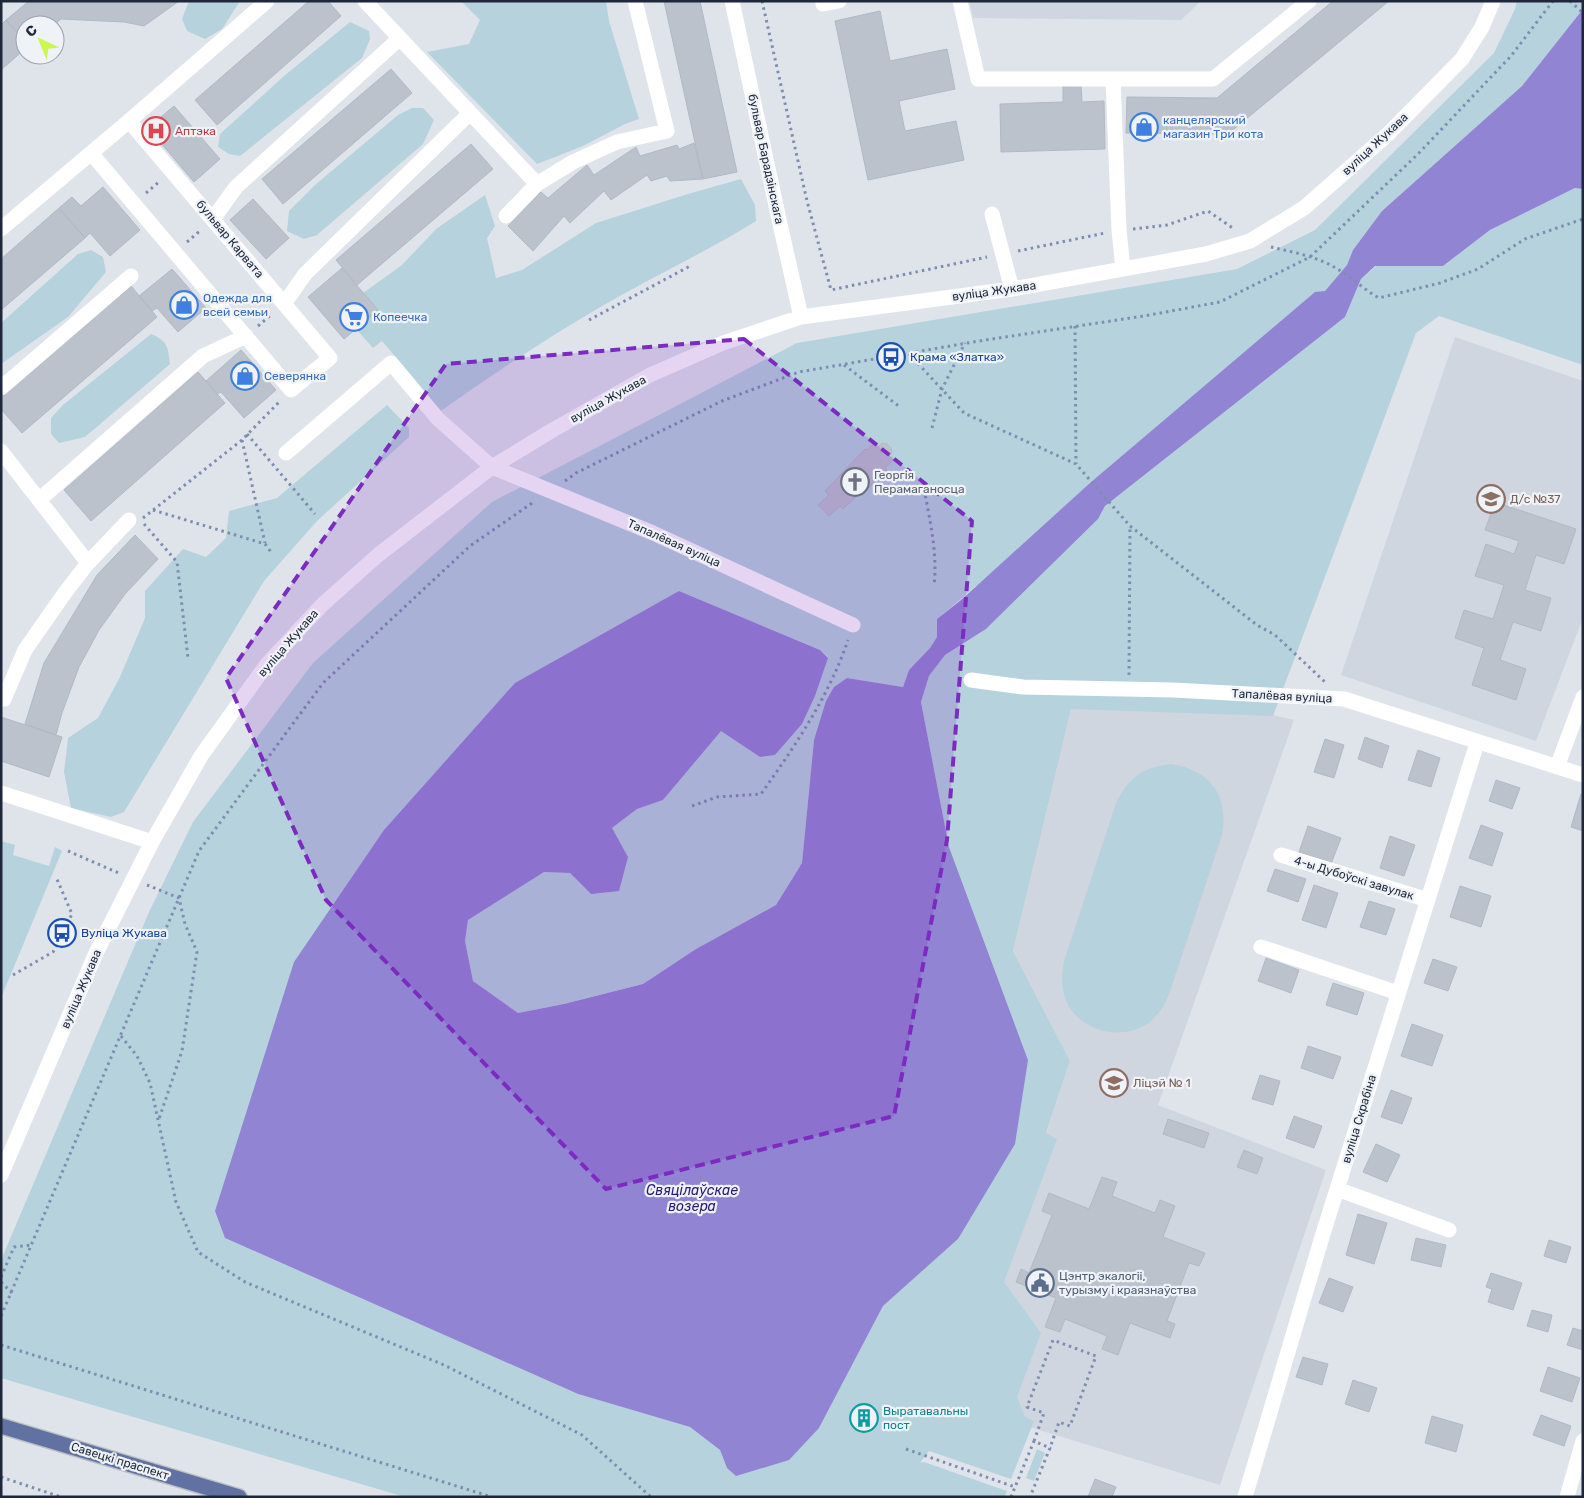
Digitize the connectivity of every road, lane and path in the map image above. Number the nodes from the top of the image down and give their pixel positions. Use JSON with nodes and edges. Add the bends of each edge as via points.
{"nodes":[{"id":1,"x":267,"y":1,"type":"edge"},
{"id":2,"x":365,"y":1,"type":"edge"},
{"id":3,"x":635,"y":1,"type":"edge"},
{"id":4,"x":732,"y":1,"type":"edge"},
{"id":5,"x":762,"y":1,"type":"edge"},
{"id":6,"x":839,"y":1,"type":"edge"},
{"id":7,"x":960,"y":1,"type":"edge"},
{"id":8,"x":1309,"y":1,"type":"edge"},
{"id":9,"x":1493,"y":1,"type":"edge"},
{"id":10,"x":1571,"y":3,"type":"edge"},
{"id":11,"x":823,"y":4,"type":"dead end"},
{"id":12,"x":1583,"y":13,"type":"edge"},
{"id":13,"x":400,"y":38,"type":"junction"},
{"id":14,"x":1113,"y":79,"type":"junction"},
{"id":15,"x":470,"y":113,"type":"junction"},
{"id":16,"x":130,"y":121,"type":"junction"},
{"id":17,"x":91,"y":153,"type":"junction"},
{"id":18,"x":172,"y":171,"type":"junction"},
{"id":19,"x":537,"y":184,"type":"junction"},
{"id":20,"x":134,"y":203,"type":"junction"},
{"id":21,"x":992,"y":214,"type":"dead end"},
{"id":22,"x":506,"y":216,"type":"dead end"},
{"id":23,"x":213,"y":219,"type":"junction"},
{"id":24,"x":1583,"y":219,"type":"edge"},
{"id":25,"x":1,"y":229,"type":"edge"},
{"id":26,"x":175,"y":252,"type":"junction"},
{"id":27,"x":692,"y":265,"type":"dead end"},
{"id":28,"x":1334,"y":267,"type":"dead end"},
{"id":29,"x":1123,"y":269,"type":"junction"},
{"id":30,"x":131,"y":276,"type":"dead end"},
{"id":31,"x":1012,"y":289,"type":"junction"},
{"id":32,"x":831,"y":290,"type":"dead end"},
{"id":33,"x":284,"y":304,"type":"junction"},
{"id":34,"x":801,"y":317,"type":"junction"},
{"id":35,"x":588,"y":320,"type":"dead end"},
{"id":36,"x":1075,"y":326,"type":"dead end"},
{"id":37,"x":246,"y":336,"type":"junction"},
{"id":38,"x":965,"y":343,"type":"dead end"},
{"id":39,"x":909,"y":353,"type":"dead end"},
{"id":40,"x":844,"y":365,"type":"dead end"},
{"id":41,"x":1,"y":388,"type":"edge"},
{"id":42,"x":942,"y":389,"type":"junction"},
{"id":43,"x":292,"y":390,"type":"junction"},
{"id":44,"x":900,"y":407,"type":"dead end"},
{"id":45,"x":932,"y":428,"type":"dead end"},
{"id":46,"x":247,"y":434,"type":"junction"},
{"id":47,"x":242,"y":440,"type":"junction"},
{"id":48,"x":1,"y":451,"type":"edge"},
{"id":49,"x":286,"y":453,"type":"dead end"},
{"id":50,"x":1076,"y":464,"type":"junction"},
{"id":51,"x":492,"y":467,"type":"junction"},
{"id":52,"x":923,"y":483,"type":"dead end"},
{"id":53,"x":39,"y":500,"type":"junction"},
{"id":54,"x":153,"y":510,"type":"junction"},
{"id":55,"x":315,"y":514,"type":"dead end"},
{"id":56,"x":129,"y":520,"type":"dead end"},
{"id":57,"x":1130,"y":526,"type":"junction"},
{"id":58,"x":265,"y":544,"type":"junction"},
{"id":59,"x":271,"y":552,"type":"dead end"},
{"id":60,"x":88,"y":563,"type":"junction"},
{"id":61,"x":934,"y":586,"type":"dead end"},
{"id":62,"x":854,"y":625,"type":"joint"},
{"id":63,"x":188,"y":658,"type":"dead end"},
{"id":64,"x":971,"y":680,"type":"dead end"},
{"id":65,"x":1129,"y":689,"type":"junction"},
{"id":66,"x":1583,"y":697,"type":"edge"},
{"id":67,"x":1,"y":699,"type":"edge"},
{"id":68,"x":1344,"y":700,"type":"junction"},
{"id":69,"x":1477,"y":743,"type":"junction"},
{"id":70,"x":1557,"y":767,"type":"junction"},
{"id":71,"x":1583,"y":775,"type":"edge"},
{"id":72,"x":1,"y":793,"type":"edge"},
{"id":73,"x":692,"y":806,"type":"dead end"},
{"id":74,"x":152,"y":842,"type":"junction"},
{"id":75,"x":1281,"y":855,"type":"dead end"},
{"id":76,"x":56,"y":878,"type":"dead end"},
{"id":77,"x":179,"y":898,"type":"dead end"},
{"id":78,"x":1428,"y":900,"type":"junction"},
{"id":79,"x":1261,"y":947,"type":"dead end"},
{"id":80,"x":13,"y":975,"type":"dead end"},
{"id":81,"x":1398,"y":993,"type":"junction"},
{"id":82,"x":121,"y":1036,"type":"dead end"},
{"id":83,"x":159,"y":1122,"type":"junction"},
{"id":84,"x":1,"y":1175,"type":"edge"},
{"id":85,"x":1337,"y":1189,"type":"junction"},
{"id":86,"x":1449,"y":1230,"type":"dead end"},
{"id":87,"x":32,"y":1245,"type":"dead end"},
{"id":88,"x":1,"y":1277,"type":"edge"},
{"id":89,"x":1,"y":1282,"type":"edge"},
{"id":90,"x":12,"y":1293,"type":"dead end"},
{"id":91,"x":1,"y":1345,"type":"edge"},
{"id":92,"x":1,"y":1426,"type":"edge"},
{"id":93,"x":1034,"y":1441,"type":"junction"},
{"id":94,"x":1583,"y":1441,"type":"edge"},
{"id":95,"x":1050,"y":1448,"type":"junction"},
{"id":96,"x":906,"y":1449,"type":"dead end"},
{"id":97,"x":1,"y":1477,"type":"edge"},
{"id":98,"x":1015,"y":1487,"type":"junction"},
{"id":99,"x":61,"y":1497,"type":"edge"},
{"id":100,"x":239,"y":1497,"type":"edge"},
{"id":101,"x":492,"y":1497,"type":"edge"},
{"id":102,"x":651,"y":1497,"type":"edge"},
{"id":103,"x":1011,"y":1497,"type":"edge"},
{"id":104,"x":1030,"y":1497,"type":"edge"},
{"id":105,"x":1245,"y":1497,"type":"edge"},
{"id":106,"x":1567,"y":1497,"type":"edge"}],
"edges":[{"from":1,"to":16,"type":"street"},
{"from":2,"to":13,"type":"street"},
{"from":3,"to":19,"type":"street","via":[[667,131],[617,142],[573,162]]},
{"from":4,"to":34,"type":"street","name":"бульвар Барадзінскага"},
{"from":5,"to":32,"type":"path","via":[[807,201]]},
{"from":6,"to":11,"type":"street"},
{"from":7,"to":14,"type":"street","via":[[978,78]]},
{"from":8,"to":14,"type":"street","via":[[1213,79]]},
{"from":9,"to":29,"type":"street","name":"вуліца Жукава","via":[[1482,27],[1462,58],[1387,135],[1304,208],[1250,241],[1206,254]]},
{"from":10,"to":12,"type":"path"},
{"from":13,"to":15,"type":"street"},
{"from":13,"to":23,"type":"street","via":[[236,187]]},
{"from":14,"to":29,"type":"street"},
{"from":15,"to":19,"type":"street"},
{"from":15,"to":33,"type":"street","via":[[305,274]]},
{"from":16,"to":17,"type":"street"},
{"from":16,"to":18,"type":"street","name":"бульвар Карвата"},
{"from":17,"to":20,"type":"street"},
{"from":17,"to":25,"type":"street"},
{"from":18,"to":20,"type":"path"},
{"from":18,"to":23,"type":"street","name":"бульвар Карвата"},
{"from":19,"to":22,"type":"street"},
{"from":20,"to":26,"type":"street"},
{"from":21,"to":31,"type":"street"},
{"from":23,"to":26,"type":"path"},
{"from":23,"to":33,"type":"street","name":"бульвар Карвата"},
{"from":24,"to":28,"type":"path","via":[[1525,239],[1478,269],[1440,283],[1379,298]]},
{"from":26,"to":37,"type":"street"},
{"from":27,"to":35,"type":"path"},
{"from":29,"to":31,"type":"street","name":"вуліца Жукава"},
{"from":30,"to":41,"type":"street"},
{"from":31,"to":34,"type":"street","name":"вуліца Жукава"},
{"from":33,"to":37,"type":"path"},
{"from":33,"to":43,"type":"street","name":"бульвар Карвата","via":[[330,358]]},
{"from":34,"to":51,"type":"street","name":"вуліца Жукава","via":[[723,343],[650,375]]},
{"from":36,"to":50,"type":"path"},
{"from":37,"to":43,"type":"street"},
{"from":37,"to":53,"type":"street","via":[[203,356]]},
{"from":38,"to":42,"type":"path"},
{"from":39,"to":42,"type":"path"},
{"from":40,"to":44,"type":"path"},
{"from":42,"to":45,"type":"path"},
{"from":42,"to":50,"type":"path","via":[[964,413]]},
{"from":43,"to":46,"type":"path"},
{"from":46,"to":47,"type":"path"},
{"from":46,"to":55,"type":"path"},
{"from":47,"to":54,"type":"path"},
{"from":47,"to":58,"type":"path"},
{"from":48,"to":53,"type":"street"},
{"from":49,"to":51,"type":"street","name":"Тапалёвая вуліца","via":[[391,363],[438,419]]},
{"from":50,"to":57,"type":"path"},
{"from":51,"to":62,"type":"street","name":"Тапалёвая вуліца","via":[[653,533]]},
{"from":51,"to":74,"type":"street","name":"вуліца Жукава","via":[[378,555],[322,604],[267,664],[201,756]]},
{"from":52,"to":61,"type":"path","via":[[932,534]]},
{"from":53,"to":60,"type":"street"},
{"from":54,"to":58,"type":"path"},
{"from":54,"to":63,"type":"path","via":[[140,520],[177,562]]},
{"from":56,"to":60,"type":"street"},
{"from":57,"to":65,"type":"path"},
{"from":57,"to":68,"type":"path","via":[[1257,625],[1275,635]]},
{"from":58,"to":59,"type":"path"},
{"from":60,"to":67,"type":"street","via":[[25,650],[4,699]]},
{"from":62,"to":73,"type":"path","via":[[840,665],[794,747],[761,794],[717,797]]},
{"from":64,"to":65,"type":"street","name":"Тапалёвая вуліца","via":[[1023,687]]},
{"from":65,"to":68,"type":"street","name":"Тапалёвая вуліца"},
{"from":66,"to":70,"type":"street"},
{"from":68,"to":69,"type":"street","name":"Тапалёвая вуліца"},
{"from":69,"to":70,"type":"street","name":"Тапалёвая вуліца"},
{"from":69,"to":78,"type":"street","name":"вуліца Скрабіна"},
{"from":70,"to":71,"type":"street","name":"Тапалёвая вуліца"},
{"from":72,"to":74,"type":"street"},
{"from":74,"to":84,"type":"street","name":"вуліца Жукава","via":[[96,953]]},
{"from":75,"to":78,"type":"street","name":"4-ы Дубоўскі завулак"},
{"from":76,"to":80,"type":"path","via":[[72,914],[53,952]]},
{"from":77,"to":83,"type":"path","via":[[185,924],[197,952],[182,1052]]},
{"from":78,"to":81,"type":"street","name":"вуліца Скрабіна"},
{"from":79,"to":81,"type":"street"},
{"from":81,"to":85,"type":"street","name":"вуліца Скрабіна"},
{"from":82,"to":83,"type":"path","via":[[137,1056],[150,1083]]},
{"from":83,"to":102,"type":"path","via":[[176,1202],[198,1252],[245,1282],[444,1365],[582,1435]]},
{"from":85,"to":86,"type":"street"},
{"from":85,"to":105,"type":"street","name":"вуліца Скрабіна"},
{"from":87,"to":88,"type":"path","via":[[14,1247]]},
{"from":89,"to":90,"type":"path"},
{"from":91,"to":101,"type":"path"},
{"from":92,"to":100,"type":"main road","name":"Савецкі праспект"},
{"from":93,"to":95,"type":"path"},
{"from":93,"to":95,"type":"path","via":[[1044,1413],[1027,1407],[1053,1340],[1096,1356],[1070,1426],[1059,1422]]},
{"from":93,"to":98,"type":"path"},
{"from":94,"to":106,"type":"street"},
{"from":95,"to":104,"type":"path"},
{"from":96,"to":98,"type":"path"},
{"from":97,"to":99,"type":"path"},
{"from":98,"to":103,"type":"path"}]}
